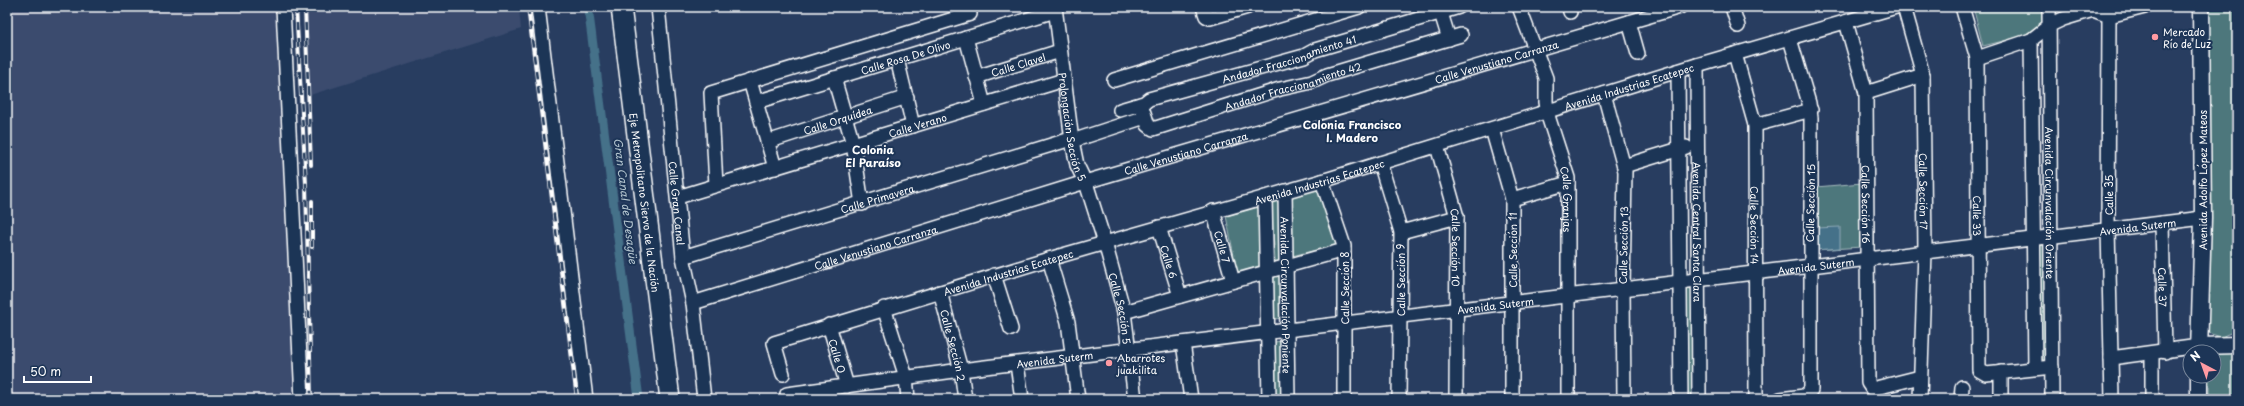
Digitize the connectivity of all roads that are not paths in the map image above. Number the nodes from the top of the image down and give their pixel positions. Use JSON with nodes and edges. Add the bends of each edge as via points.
{"nodes":[{"id":1,"x":283,"y":7,"type":"edge"},
{"id":2,"x":538,"y":7,"type":"edge"},
{"id":3,"x":621,"y":7,"type":"edge"},
{"id":4,"x":633,"y":7,"type":"edge"},
{"id":5,"x":658,"y":7,"type":"edge"},
{"id":6,"x":1203,"y":7,"type":"edge"},
{"id":7,"x":1248,"y":7,"type":"edge"},
{"id":8,"x":1359,"y":7,"type":"edge"},
{"id":9,"x":1459,"y":7,"type":"edge"},
{"id":10,"x":1519,"y":7,"type":"edge"},
{"id":11,"x":1680,"y":7,"type":"edge"},
{"id":12,"x":1732,"y":7,"type":"edge"},
{"id":13,"x":1896,"y":7,"type":"edge"},
{"id":14,"x":1904,"y":7,"type":"edge"},
{"id":15,"x":1962,"y":7,"type":"edge"},
{"id":16,"x":2050,"y":7,"type":"edge"},
{"id":17,"x":2145,"y":7,"type":"edge"},
{"id":18,"x":2201,"y":7,"type":"edge"},
{"id":19,"x":1055,"y":9,"type":"edge"},
{"id":20,"x":1425,"y":12,"type":"edge"},
{"id":21,"x":1440,"y":13,"type":"junction"},
{"id":22,"x":970,"y":14,"type":"dead end"},
{"id":23,"x":2109,"y":16,"type":"junction"},
{"id":24,"x":1629,"y":22,"type":"junction"},
{"id":25,"x":1846,"y":22,"type":"junction"},
{"id":26,"x":2050,"y":25,"type":"junction"},
{"id":27,"x":1738,"y":26,"type":"dead end"},
{"id":28,"x":966,"y":38,"type":"junction"},
{"id":29,"x":1790,"y":39,"type":"junction"},
{"id":30,"x":2031,"y":40,"type":"junction"},
{"id":31,"x":1535,"y":50,"type":"junction"},
{"id":32,"x":1060,"y":51,"type":"junction"},
{"id":33,"x":1638,"y":54,"type":"dead end"},
{"id":34,"x":1734,"y":54,"type":"junction"},
{"id":35,"x":1977,"y":58,"type":"junction"},
{"id":36,"x":897,"y":59,"type":"junction"},
{"id":37,"x":1697,"y":65,"type":"junction"},
{"id":38,"x":1678,"y":71,"type":"junction"},
{"id":39,"x":1923,"y":75,"type":"junction"},
{"id":40,"x":976,"y":77,"type":"junction"},
{"id":41,"x":834,"y":78,"type":"junction"},
{"id":42,"x":1064,"y":80,"type":"junction"},
{"id":43,"x":1114,"y":80,"type":"dead end"},
{"id":44,"x":750,"y":81,"type":"junction"},
{"id":45,"x":1866,"y":93,"type":"junction"},
{"id":46,"x":1604,"y":94,"type":"junction"},
{"id":47,"x":907,"y":97,"type":"junction"},
{"id":48,"x":756,"y":102,"type":"junction"},
{"id":49,"x":984,"y":104,"type":"junction"},
{"id":50,"x":1141,"y":104,"type":"junction"},
{"id":51,"x":1120,"y":110,"type":"dead end"},
{"id":52,"x":1811,"y":110,"type":"junction"},
{"id":53,"x":1548,"y":111,"type":"junction"},
{"id":54,"x":1145,"y":117,"type":"junction"},
{"id":55,"x":846,"y":118,"type":"junction"},
{"id":56,"x":1754,"y":125,"type":"junction"},
{"id":57,"x":913,"y":126,"type":"junction"},
{"id":58,"x":1492,"y":129,"type":"junction"},
{"id":59,"x":1072,"y":140,"type":"junction"},
{"id":60,"x":767,"y":142,"type":"junction"},
{"id":61,"x":853,"y":144,"type":"junction"},
{"id":62,"x":1697,"y":144,"type":"junction"},
{"id":63,"x":1436,"y":146,"type":"junction"},
{"id":64,"x":1679,"y":149,"type":"junction"},
{"id":65,"x":1380,"y":163,"type":"junction"},
{"id":66,"x":1624,"y":166,"type":"junction"},
{"id":67,"x":774,"y":168,"type":"junction"},
{"id":68,"x":1322,"y":181,"type":"junction"},
{"id":69,"x":1085,"y":182,"type":"junction"},
{"id":70,"x":1568,"y":183,"type":"junction"},
{"id":71,"x":716,"y":186,"type":"junction"},
{"id":72,"x":1285,"y":191,"type":"junction"},
{"id":73,"x":678,"y":197,"type":"junction"},
{"id":74,"x":1265,"y":197,"type":"junction"},
{"id":75,"x":1512,"y":200,"type":"junction"},
{"id":76,"x":862,"y":204,"type":"junction"},
{"id":77,"x":1213,"y":211,"type":"junction"},
{"id":78,"x":1457,"y":217,"type":"junction"},
{"id":79,"x":2203,"y":218,"type":"junction"},
{"id":80,"x":2162,"y":223,"type":"junction"},
{"id":81,"x":1159,"y":227,"type":"junction"},
{"id":82,"x":2108,"y":229,"type":"junction"},
{"id":83,"x":1401,"y":232,"type":"junction"},
{"id":84,"x":2051,"y":236,"type":"junction"},
{"id":85,"x":2035,"y":238,"type":"junction"},
{"id":86,"x":1105,"y":243,"type":"junction"},
{"id":87,"x":1978,"y":246,"type":"junction"},
{"id":88,"x":1344,"y":250,"type":"junction"},
{"id":89,"x":1925,"y":252,"type":"junction"},
{"id":90,"x":683,"y":257,"type":"junction"},
{"id":91,"x":1049,"y":259,"type":"junction"},
{"id":92,"x":1867,"y":260,"type":"junction"},
{"id":93,"x":1810,"y":266,"type":"junction"},
{"id":94,"x":1286,"y":267,"type":"junction"},
{"id":95,"x":1267,"y":272,"type":"junction"},
{"id":96,"x":1755,"y":272,"type":"junction"},
{"id":97,"x":994,"y":275,"type":"junction"},
{"id":98,"x":1700,"y":279,"type":"junction"},
{"id":99,"x":1233,"y":281,"type":"junction"},
{"id":100,"x":1679,"y":281,"type":"junction"},
{"id":101,"x":1623,"y":289,"type":"junction"},
{"id":102,"x":940,"y":292,"type":"junction"},
{"id":103,"x":1180,"y":296,"type":"junction"},
{"id":104,"x":1568,"y":296,"type":"junction"},
{"id":105,"x":693,"y":303,"type":"junction"},
{"id":106,"x":1512,"y":303,"type":"junction"},
{"id":107,"x":884,"y":308,"type":"junction"},
{"id":108,"x":1456,"y":309,"type":"junction"},
{"id":109,"x":1124,"y":312,"type":"junction"},
{"id":110,"x":1400,"y":316,"type":"junction"},
{"id":111,"x":1344,"y":323,"type":"junction"},
{"id":112,"x":829,"y":325,"type":"junction"},
{"id":113,"x":1011,"y":329,"type":"dead end"},
{"id":114,"x":1288,"y":330,"type":"junction"},
{"id":115,"x":1269,"y":332,"type":"junction"},
{"id":116,"x":1183,"y":343,"type":"junction"},
{"id":117,"x":2199,"y":344,"type":"edge"},
{"id":118,"x":2237,"y":345,"type":"edge"},
{"id":119,"x":2222,"y":347,"type":"edge"},
{"id":120,"x":1129,"y":351,"type":"junction"},
{"id":121,"x":2182,"y":351,"type":"edge"},
{"id":122,"x":2158,"y":353,"type":"junction"},
{"id":123,"x":1074,"y":358,"type":"junction"},
{"id":124,"x":2111,"y":358,"type":"junction"},
{"id":125,"x":1017,"y":364,"type":"junction"},
{"id":126,"x":2052,"y":367,"type":"junction"},
{"id":127,"x":2035,"y":368,"type":"junction"},
{"id":128,"x":961,"y":370,"type":"junction"},
{"id":129,"x":2001,"y":372,"type":"junction"},
{"id":130,"x":783,"y":374,"type":"dead end"},
{"id":131,"x":1920,"y":377,"type":"junction"},
{"id":132,"x":906,"y":378,"type":"junction"},
{"id":133,"x":2199,"y":384,"type":"edge"},
{"id":134,"x":847,"y":386,"type":"junction"},
{"id":135,"x":788,"y":394,"type":"dead end"},
{"id":136,"x":1872,"y":394,"type":"edge"},
{"id":137,"x":302,"y":399,"type":"edge"},
{"id":138,"x":586,"y":399,"type":"edge"},
{"id":139,"x":670,"y":399,"type":"edge"},
{"id":140,"x":681,"y":399,"type":"edge"},
{"id":141,"x":704,"y":399,"type":"edge"},
{"id":142,"x":908,"y":399,"type":"edge"},
{"id":143,"x":965,"y":399,"type":"edge"},
{"id":144,"x":1022,"y":399,"type":"edge"},
{"id":145,"x":1078,"y":399,"type":"edge"},
{"id":146,"x":1135,"y":399,"type":"edge"},
{"id":147,"x":1191,"y":399,"type":"edge"},
{"id":148,"x":1269,"y":399,"type":"edge"},
{"id":149,"x":1288,"y":399,"type":"edge"},
{"id":150,"x":1344,"y":399,"type":"edge"},
{"id":151,"x":1399,"y":399,"type":"edge"},
{"id":152,"x":1456,"y":399,"type":"edge"},
{"id":153,"x":1512,"y":399,"type":"edge"},
{"id":154,"x":1568,"y":399,"type":"edge"},
{"id":155,"x":1624,"y":399,"type":"edge"},
{"id":156,"x":1681,"y":399,"type":"edge"},
{"id":157,"x":1699,"y":399,"type":"edge"},
{"id":158,"x":1756,"y":399,"type":"edge"},
{"id":159,"x":1783,"y":399,"type":"edge"},
{"id":160,"x":1920,"y":399,"type":"edge"},
{"id":161,"x":2001,"y":399,"type":"edge"},
{"id":162,"x":2052,"y":399,"type":"edge"},
{"id":163,"x":2112,"y":399,"type":"edge"},
{"id":164,"x":2152,"y":399,"type":"edge"},
{"id":165,"x":2199,"y":399,"type":"edge"}],
"edges":[{"from":1,"to":137,"type":"street"},
{"from":2,"to":138,"type":"street"},
{"from":3,"to":139,"type":"highway","name":"Eje Metropolitano Siervo de la Nación"},
{"from":4,"to":140,"type":"highway","name":"Eje Metropolitano Siervo de la Nación"},
{"from":5,"to":73,"type":"street","name":"Calle Gran Canal"},
{"from":6,"to":7,"type":"street","via":[[1206,16],[1210,18]]},
{"from":8,"to":43,"type":"street"},
{"from":9,"to":21,"type":"street","name":"Andador Fraccionamiento 41"},
{"from":10,"to":31,"type":"street","name":"Calle Granjas"},
{"from":11,"to":24,"type":"street","name":"Calle Venustiano Carranza"},
{"from":12,"to":27,"type":"street"},
{"from":13,"to":25,"type":"street","name":"Avenida Industrias Ecatepec"},
{"from":14,"to":39,"type":"street","name":"Calle Sección 17"},
{"from":15,"to":35,"type":"street"},
{"from":16,"to":26,"type":"street","name":"Avenida Circunvalación Oriente"},
{"from":17,"to":23,"type":"street"},
{"from":18,"to":79,"type":"main road","name":"Avenida Adolfo López Mateos"},
{"from":19,"to":28,"type":"street","name":"Calle Rosa De Olivo"},
{"from":19,"to":32,"type":"street","name":"Prolongación Sección 5"},
{"from":20,"to":21,"type":"street","name":"Andador Fraccionamiento 41"},
{"from":20,"to":50,"type":"street","name":"Andador Fraccionamiento 41","via":[[1304,56],[1149,99]]},
{"from":21,"to":54,"type":"street","name":"Andador Fraccionamiento 42","via":[[1455,37],[1153,129],[1149,127]]},
{"from":22,"to":44,"type":"street"},
{"from":23,"to":26,"type":"street","via":[[2093,10],[2058,20]]},
{"from":23,"to":82,"type":"street","name":"Calle 35"},
{"from":24,"to":31,"type":"street","name":"Calle Venustiano Carranza"},
{"from":24,"to":33,"type":"street"},
{"from":25,"to":29,"type":"street","name":"Avenida Industrias Ecatepec"},
{"from":25,"to":45,"type":"street","name":"Calle Sección 16"},
{"from":26,"to":30,"type":"street"},
{"from":26,"to":84,"type":"street","name":"Avenida Circunvalación Oriente"},
{"from":28,"to":36,"type":"street","name":"Calle Rosa De Olivo"},
{"from":28,"to":40,"type":"street"},
{"from":29,"to":34,"type":"street","name":"Avenida Industrias Ecatepec"},
{"from":29,"to":52,"type":"street","name":"Calle Sección 15"},
{"from":30,"to":35,"type":"street"},
{"from":30,"to":85,"type":"street","name":"Avenida Circunvalación Oriente"},
{"from":31,"to":53,"type":"street","name":"Calle Granjas","via":[[1546,78]]},
{"from":31,"to":69,"type":"street","name":"Calle Venustiano Carranza"},
{"from":32,"to":40,"type":"street","name":"Calle Clavel"},
{"from":32,"to":42,"type":"street","name":"Prolongación Sección 5"},
{"from":34,"to":37,"type":"street","name":"Avenida Industrias Ecatepec"},
{"from":34,"to":56,"type":"street","name":"Calle Sección 14"},
{"from":35,"to":87,"type":"street","name":"Calle 33"},
{"from":36,"to":41,"type":"street","name":"Calle Rosa De Olivo"},
{"from":36,"to":47,"type":"street"},
{"from":37,"to":38,"type":"street","name":"Avenida Industrias Ecatepec"},
{"from":37,"to":62,"type":"street","name":"Avenida Central Santa Clara"},
{"from":38,"to":46,"type":"street","name":"Avenida Industrias Ecatepec"},
{"from":38,"to":64,"type":"street","name":"Avenida Central Santa Clara"},
{"from":39,"to":45,"type":"street"},
{"from":39,"to":89,"type":"street","name":"Calle Sección 17"},
{"from":40,"to":49,"type":"street"},
{"from":41,"to":48,"type":"street","name":"Calle Rosa De Olivo"},
{"from":41,"to":55,"type":"street"},
{"from":42,"to":49,"type":"street","name":"Calle Verano"},
{"from":42,"to":59,"type":"street","name":"Prolongación Sección 5"},
{"from":44,"to":48,"type":"street"},
{"from":44,"to":71,"type":"street","via":[[711,93]]},
{"from":45,"to":92,"type":"street","name":"Calle Sección 16"},
{"from":46,"to":53,"type":"street","name":"Avenida Industrias Ecatepec"},
{"from":46,"to":66,"type":"street","name":"Calle Sección 13"},
{"from":47,"to":55,"type":"street","name":"Calle Orquídea"},
{"from":47,"to":57,"type":"street"},
{"from":48,"to":60,"type":"street"},
{"from":49,"to":57,"type":"street","name":"Calle Verano"},
{"from":50,"to":51,"type":"street","name":"Andador Fraccionamiento 41"},
{"from":50,"to":54,"type":"street"},
{"from":52,"to":56,"type":"street"},
{"from":52,"to":93,"type":"street","name":"Calle Sección 15"},
{"from":53,"to":58,"type":"street","name":"Avenida Industrias Ecatepec"},
{"from":53,"to":70,"type":"street","name":"Calle Granjas"},
{"from":54,"to":59,"type":"street"},
{"from":55,"to":60,"type":"street","name":"Calle Orquídea"},
{"from":55,"to":61,"type":"street"},
{"from":56,"to":96,"type":"street","name":"Calle Sección 14"},
{"from":57,"to":61,"type":"street","name":"Calle Verano"},
{"from":58,"to":63,"type":"street","name":"Avenida Industrias Ecatepec"},
{"from":58,"to":75,"type":"street","name":"Calle Sección 11"},
{"from":59,"to":69,"type":"street","name":"Prolongación Sección 5","via":[[1077,165]]},
{"from":59,"to":76,"type":"street","name":"Calle Primavera"},
{"from":60,"to":67,"type":"street"},
{"from":61,"to":67,"type":"street","name":"Calle Verano"},
{"from":61,"to":76,"type":"street"},
{"from":62,"to":64,"type":"street"},
{"from":62,"to":98,"type":"street","name":"Avenida Central Santa Clara"},
{"from":63,"to":65,"type":"street","name":"Avenida Industrias Ecatepec"},
{"from":63,"to":78,"type":"street","name":"Calle Sección 10"},
{"from":64,"to":66,"type":"street"},
{"from":64,"to":100,"type":"street","name":"Avenida Central Santa Clara"},
{"from":65,"to":68,"type":"street","name":"Avenida Industrias Ecatepec"},
{"from":65,"to":83,"type":"street","name":"Calle Sección 9"},
{"from":66,"to":101,"type":"street","name":"Calle Sección 13"},
{"from":67,"to":71,"type":"street","name":"Calle Verano"},
{"from":68,"to":72,"type":"street","name":"Avenida Industrias Ecatepec"},
{"from":68,"to":88,"type":"street","name":"Calle Sección 8"},
{"from":69,"to":86,"type":"street","name":"Prolongación Sección 5"},
{"from":69,"to":105,"type":"street","name":"Calle Venustiano Carranza"},
{"from":70,"to":75,"type":"street"},
{"from":70,"to":104,"type":"street","name":"Calle Granjas"},
{"from":71,"to":73,"type":"street","name":"Calle Verano"},
{"from":72,"to":74,"type":"street","name":"Avenida Industrias Ecatepec"},
{"from":72,"to":94,"type":"street","name":"Avenida Circunvalación Poniente"},
{"from":73,"to":90,"type":"street","name":"Calle Gran Canal"},
{"from":74,"to":77,"type":"street","name":"Avenida Industrias Ecatepec"},
{"from":74,"to":95,"type":"street","name":"Avenida Circunvalación Poniente"},
{"from":75,"to":106,"type":"street","name":"Calle Sección 11"},
{"from":76,"to":90,"type":"street","name":"Calle Primavera"},
{"from":77,"to":81,"type":"street","name":"Avenida Industrias Ecatepec"},
{"from":77,"to":99,"type":"street","name":"Calle 7"},
{"from":78,"to":83,"type":"street"},
{"from":78,"to":108,"type":"street","name":"Calle Sección 10"},
{"from":79,"to":80,"type":"street","name":"Avenida Suterm"},
{"from":79,"to":117,"type":"main road","name":"Avenida Adolfo López Mateos"},
{"from":80,"to":82,"type":"street","name":"Avenida Suterm"},
{"from":80,"to":122,"type":"street","name":"Calle 37"},
{"from":81,"to":86,"type":"street","name":"Avenida Industrias Ecatepec"},
{"from":81,"to":103,"type":"street","name":"Calle 6"},
{"from":82,"to":84,"type":"street","name":"Avenida Suterm"},
{"from":82,"to":124,"type":"street","name":"Calle 35"},
{"from":83,"to":110,"type":"street","name":"Calle Sección 9"},
{"from":84,"to":85,"type":"street","name":"Avenida Suterm"},
{"from":84,"to":126,"type":"street","name":"Avenida Circunvalación Oriente"},
{"from":85,"to":87,"type":"street","name":"Avenida Suterm"},
{"from":85,"to":127,"type":"street","name":"Avenida Circunvalación Oriente"},
{"from":86,"to":91,"type":"street","name":"Avenida Industrias Ecatepec"},
{"from":86,"to":109,"type":"street","name":"Calle Sección 5"},
{"from":87,"to":89,"type":"street","name":"Avenida Suterm"},
{"from":87,"to":129,"type":"street","name":"Calle 33","via":[[1979,368],[1981,372]]},
{"from":88,"to":94,"type":"street"},
{"from":88,"to":111,"type":"street","name":"Calle Sección 8"},
{"from":89,"to":92,"type":"street","name":"Avenida Suterm"},
{"from":89,"to":131,"type":"street","name":"Calle Sección 17"},
{"from":90,"to":105,"type":"street","name":"Calle Gran Canal"},
{"from":91,"to":97,"type":"street","name":"Avenida Industrias Ecatepec"},
{"from":91,"to":123,"type":"street","via":[[1068,322]]},
{"from":92,"to":93,"type":"street","name":"Avenida Suterm"},
{"from":92,"to":136,"type":"street","name":"Calle Sección 16","via":[[1868,384]]},
{"from":93,"to":96,"type":"street","name":"Avenida Suterm"},
{"from":93,"to":159,"type":"street","name":"Calle Sección 15","via":[[1811,390],[1804,396]]},
{"from":94,"to":95,"type":"street"},
{"from":94,"to":114,"type":"street","name":"Avenida Circunvalación Poniente"},
{"from":95,"to":99,"type":"street"},
{"from":95,"to":115,"type":"street","name":"Avenida Circunvalación Poniente"},
{"from":96,"to":98,"type":"street","name":"Avenida Suterm"},
{"from":96,"to":158,"type":"street","name":"Calle Sección 14"},
{"from":97,"to":102,"type":"street","name":"Avenida Industrias Ecatepec"},
{"from":97,"to":113,"type":"street"},
{"from":98,"to":100,"type":"street","name":"Avenida Suterm"},
{"from":98,"to":157,"type":"street","name":"Avenida Central Santa Clara"},
{"from":99,"to":103,"type":"street"},
{"from":100,"to":101,"type":"street","name":"Avenida Suterm"},
{"from":100,"to":156,"type":"street","name":"Avenida Central Santa Clara"},
{"from":101,"to":104,"type":"street","name":"Avenida Suterm"},
{"from":101,"to":155,"type":"street","name":"Calle Sección 13"},
{"from":102,"to":107,"type":"street","name":"Avenida Industrias Ecatepec"},
{"from":102,"to":128,"type":"street","name":"Calle Sección 2"},
{"from":103,"to":109,"type":"street"},
{"from":104,"to":106,"type":"street","name":"Avenida Suterm"},
{"from":104,"to":154,"type":"street","name":"Calle Granjas"},
{"from":105,"to":141,"type":"street","name":"Calle Gran Canal"},
{"from":106,"to":108,"type":"street","name":"Avenida Suterm"},
{"from":106,"to":153,"type":"street","name":"Calle Sección 11"},
{"from":107,"to":112,"type":"street","name":"Avenida Industrias Ecatepec"},
{"from":107,"to":132,"type":"street"},
{"from":108,"to":110,"type":"street","name":"Avenida Suterm"},
{"from":108,"to":152,"type":"street","name":"Calle Sección 10"},
{"from":109,"to":120,"type":"street","name":"Calle Sección 5"},
{"from":110,"to":111,"type":"street","name":"Avenida Suterm"},
{"from":110,"to":151,"type":"street","name":"Calle Sección 9"},
{"from":111,"to":114,"type":"street","name":"Avenida Suterm"},
{"from":111,"to":150,"type":"street","name":"Calle Sección 8"},
{"from":112,"to":130,"type":"street","name":"Avenida Industrias Ecatepec","via":[[774,343]]},
{"from":112,"to":134,"type":"street","name":"Calle O"},
{"from":114,"to":115,"type":"street","name":"Avenida Suterm"},
{"from":114,"to":149,"type":"street","name":"Avenida Circunvalación Poniente"},
{"from":115,"to":116,"type":"street","name":"Avenida Suterm"},
{"from":115,"to":148,"type":"street","name":"Avenida Circunvalación Poniente"},
{"from":116,"to":120,"type":"street","name":"Avenida Suterm"},
{"from":116,"to":147,"type":"street"},
{"from":118,"to":119,"type":"main road"},
{"from":120,"to":123,"type":"street","name":"Avenida Suterm"},
{"from":120,"to":146,"type":"street","name":"Calle Sección 5"},
{"from":121,"to":122,"type":"street"},
{"from":122,"to":124,"type":"street"},
{"from":122,"to":164,"type":"street","name":"Calle 37"},
{"from":123,"to":125,"type":"street","name":"Avenida Suterm"},
{"from":123,"to":145,"type":"street"},
{"from":124,"to":163,"type":"street","name":"Calle 35"},
{"from":125,"to":128,"type":"street","name":"Avenida Suterm"},
{"from":125,"to":144,"type":"street"},
{"from":126,"to":127,"type":"street"},
{"from":126,"to":162,"type":"street","name":"Avenida Circunvalación Oriente"},
{"from":127,"to":129,"type":"street"},
{"from":128,"to":132,"type":"street","name":"Avenida Suterm"},
{"from":128,"to":143,"type":"street","name":"Calle Sección 2"},
{"from":129,"to":161,"type":"street"},
{"from":131,"to":136,"type":"street"},
{"from":131,"to":160,"type":"street","name":"Calle Sección 17"},
{"from":132,"to":134,"type":"street","name":"Avenida Suterm"},
{"from":132,"to":142,"type":"street"},
{"from":133,"to":165,"type":"main road"},
{"from":134,"to":135,"type":"street","name":"Avenida Suterm"}]}
